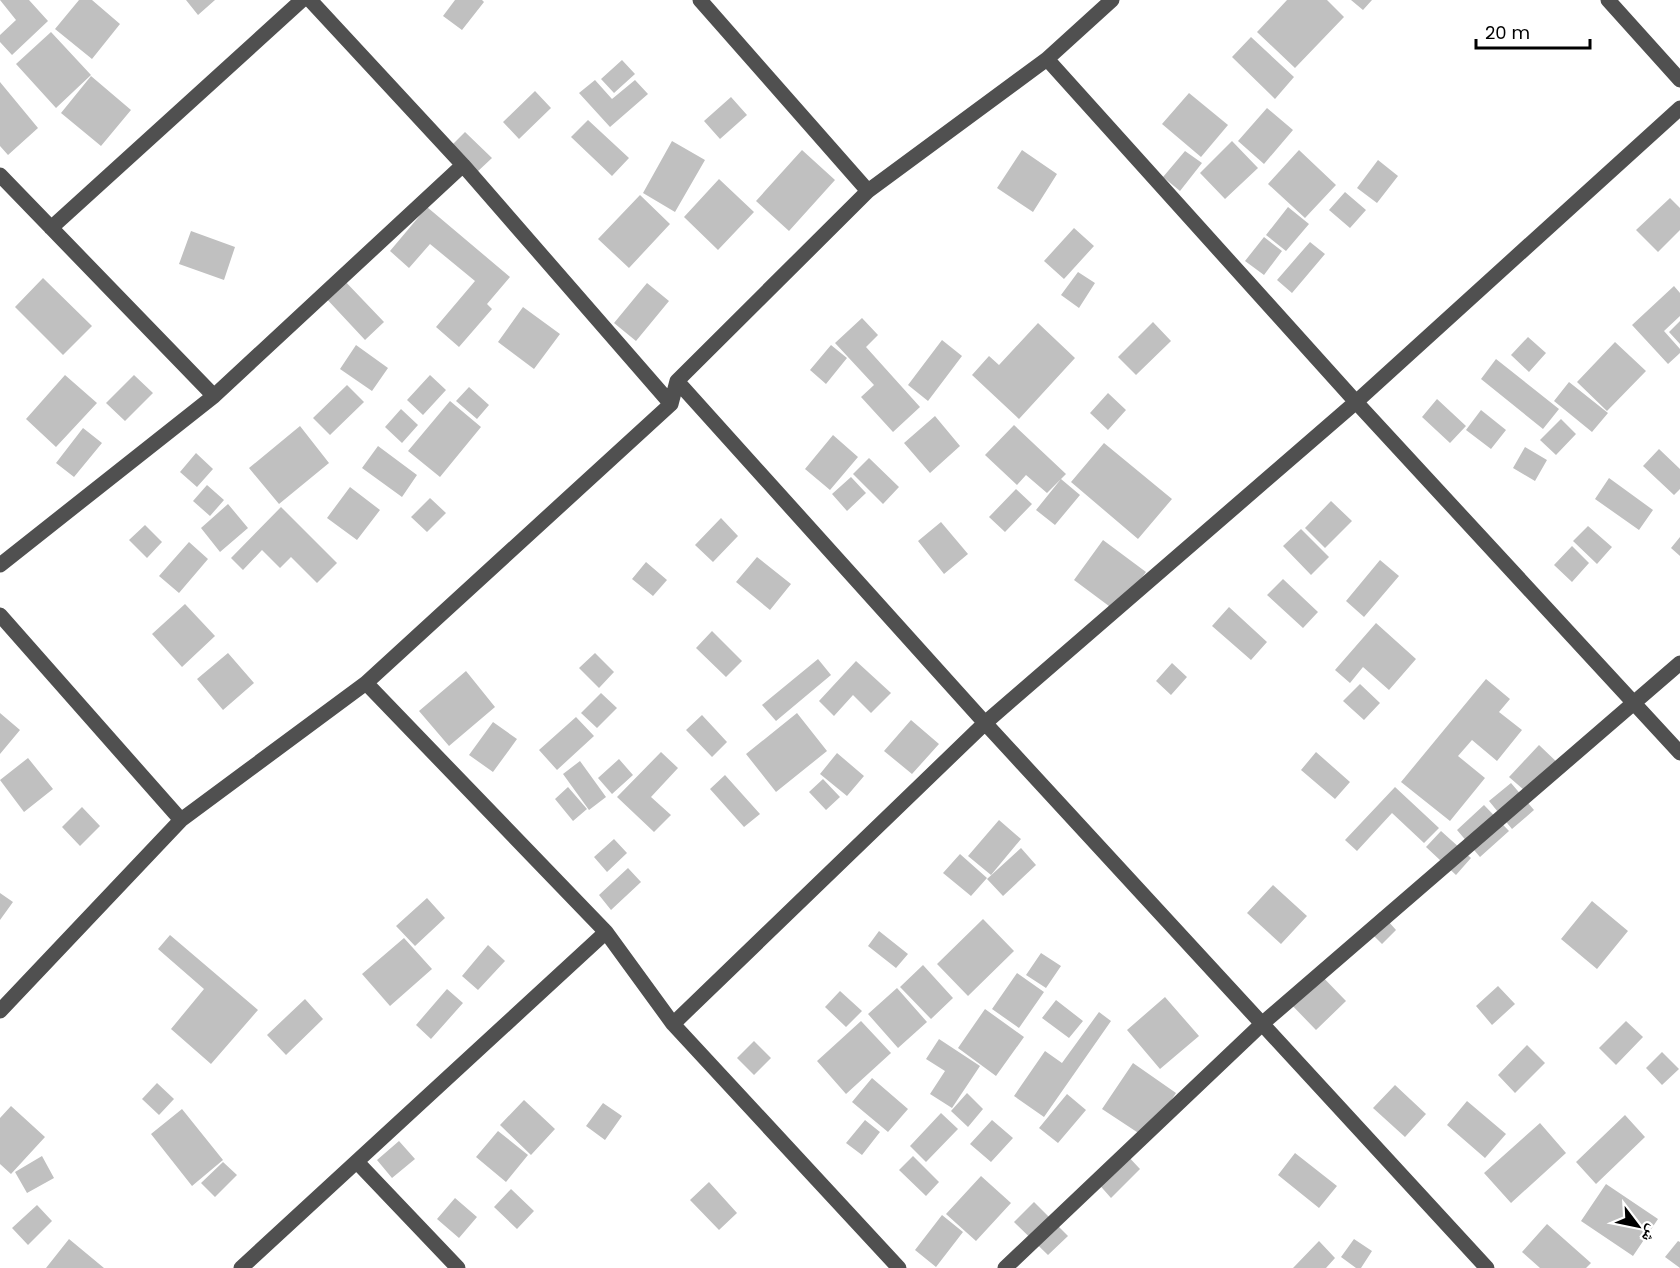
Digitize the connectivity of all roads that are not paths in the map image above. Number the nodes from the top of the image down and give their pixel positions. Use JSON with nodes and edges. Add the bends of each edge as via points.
{"nodes":[{"id":1,"x":302,"y":0,"type":"edge"},
{"id":2,"x":310,"y":0,"type":"edge"},
{"id":3,"x":700,"y":0,"type":"edge"},
{"id":4,"x":1112,"y":0,"type":"edge"},
{"id":5,"x":1608,"y":0,"type":"edge"},
{"id":6,"x":1047,"y":59,"type":"junction"},
{"id":7,"x":1680,"y":80,"type":"edge"},
{"id":8,"x":1680,"y":108,"type":"edge"},
{"id":9,"x":463,"y":165,"type":"junction"},
{"id":10,"x":0,"y":174,"type":"edge"},
{"id":11,"x":868,"y":191,"type":"junction"},
{"id":12,"x":51,"y":228,"type":"junction"},
{"id":13,"x":677,"y":381,"type":"junction"},
{"id":14,"x":214,"y":396,"type":"junction"},
{"id":15,"x":1356,"y":402,"type":"junction"},
{"id":16,"x":671,"y":404,"type":"junction"},
{"id":17,"x":0,"y":565,"type":"edge"},
{"id":18,"x":0,"y":615,"type":"edge"},
{"id":19,"x":1680,"y":663,"type":"edge"},
{"id":20,"x":366,"y":683,"type":"junction"},
{"id":21,"x":1635,"y":704,"type":"junction"},
{"id":22,"x":985,"y":723,"type":"junction"},
{"id":23,"x":1680,"y":753,"type":"edge"},
{"id":24,"x":181,"y":820,"type":"junction"},
{"id":25,"x":606,"y":932,"type":"junction"},
{"id":26,"x":0,"y":1011,"type":"edge"},
{"id":27,"x":1263,"y":1023,"type":"junction"},
{"id":28,"x":673,"y":1024,"type":"junction"},
{"id":29,"x":357,"y":1162,"type":"junction"},
{"id":30,"x":241,"y":1268,"type":"edge"},
{"id":31,"x":458,"y":1268,"type":"edge"},
{"id":32,"x":899,"y":1268,"type":"edge"},
{"id":33,"x":1005,"y":1268,"type":"edge"},
{"id":34,"x":1487,"y":1268,"type":"edge"}],
"edges":[{"from":1,"to":12,"type":"street"},
{"from":2,"to":9,"type":"street"},
{"from":3,"to":11,"type":"street"},
{"from":4,"to":6,"type":"street"},
{"from":5,"to":7,"type":"street"},
{"from":6,"to":11,"type":"street"},
{"from":6,"to":15,"type":"street"},
{"from":8,"to":15,"type":"street"},
{"from":9,"to":14,"type":"street"},
{"from":9,"to":16,"type":"street"},
{"from":10,"to":12,"type":"street"},
{"from":11,"to":13,"type":"street"},
{"from":12,"to":14,"type":"street"},
{"from":13,"to":16,"type":"street"},
{"from":13,"to":22,"type":"street"},
{"from":14,"to":17,"type":"street"},
{"from":15,"to":21,"type":"street"},
{"from":15,"to":22,"type":"street"},
{"from":16,"to":20,"type":"street"},
{"from":18,"to":24,"type":"street"},
{"from":19,"to":21,"type":"street"},
{"from":20,"to":24,"type":"street"},
{"from":20,"to":25,"type":"street"},
{"from":21,"to":23,"type":"street"},
{"from":21,"to":27,"type":"street"},
{"from":22,"to":27,"type":"street"},
{"from":22,"to":28,"type":"street"},
{"from":24,"to":26,"type":"street"},
{"from":25,"to":28,"type":"street"},
{"from":25,"to":29,"type":"street"},
{"from":27,"to":33,"type":"street"},
{"from":27,"to":34,"type":"street"},
{"from":28,"to":32,"type":"street"},
{"from":29,"to":30,"type":"street"},
{"from":29,"to":31,"type":"street"}]}
